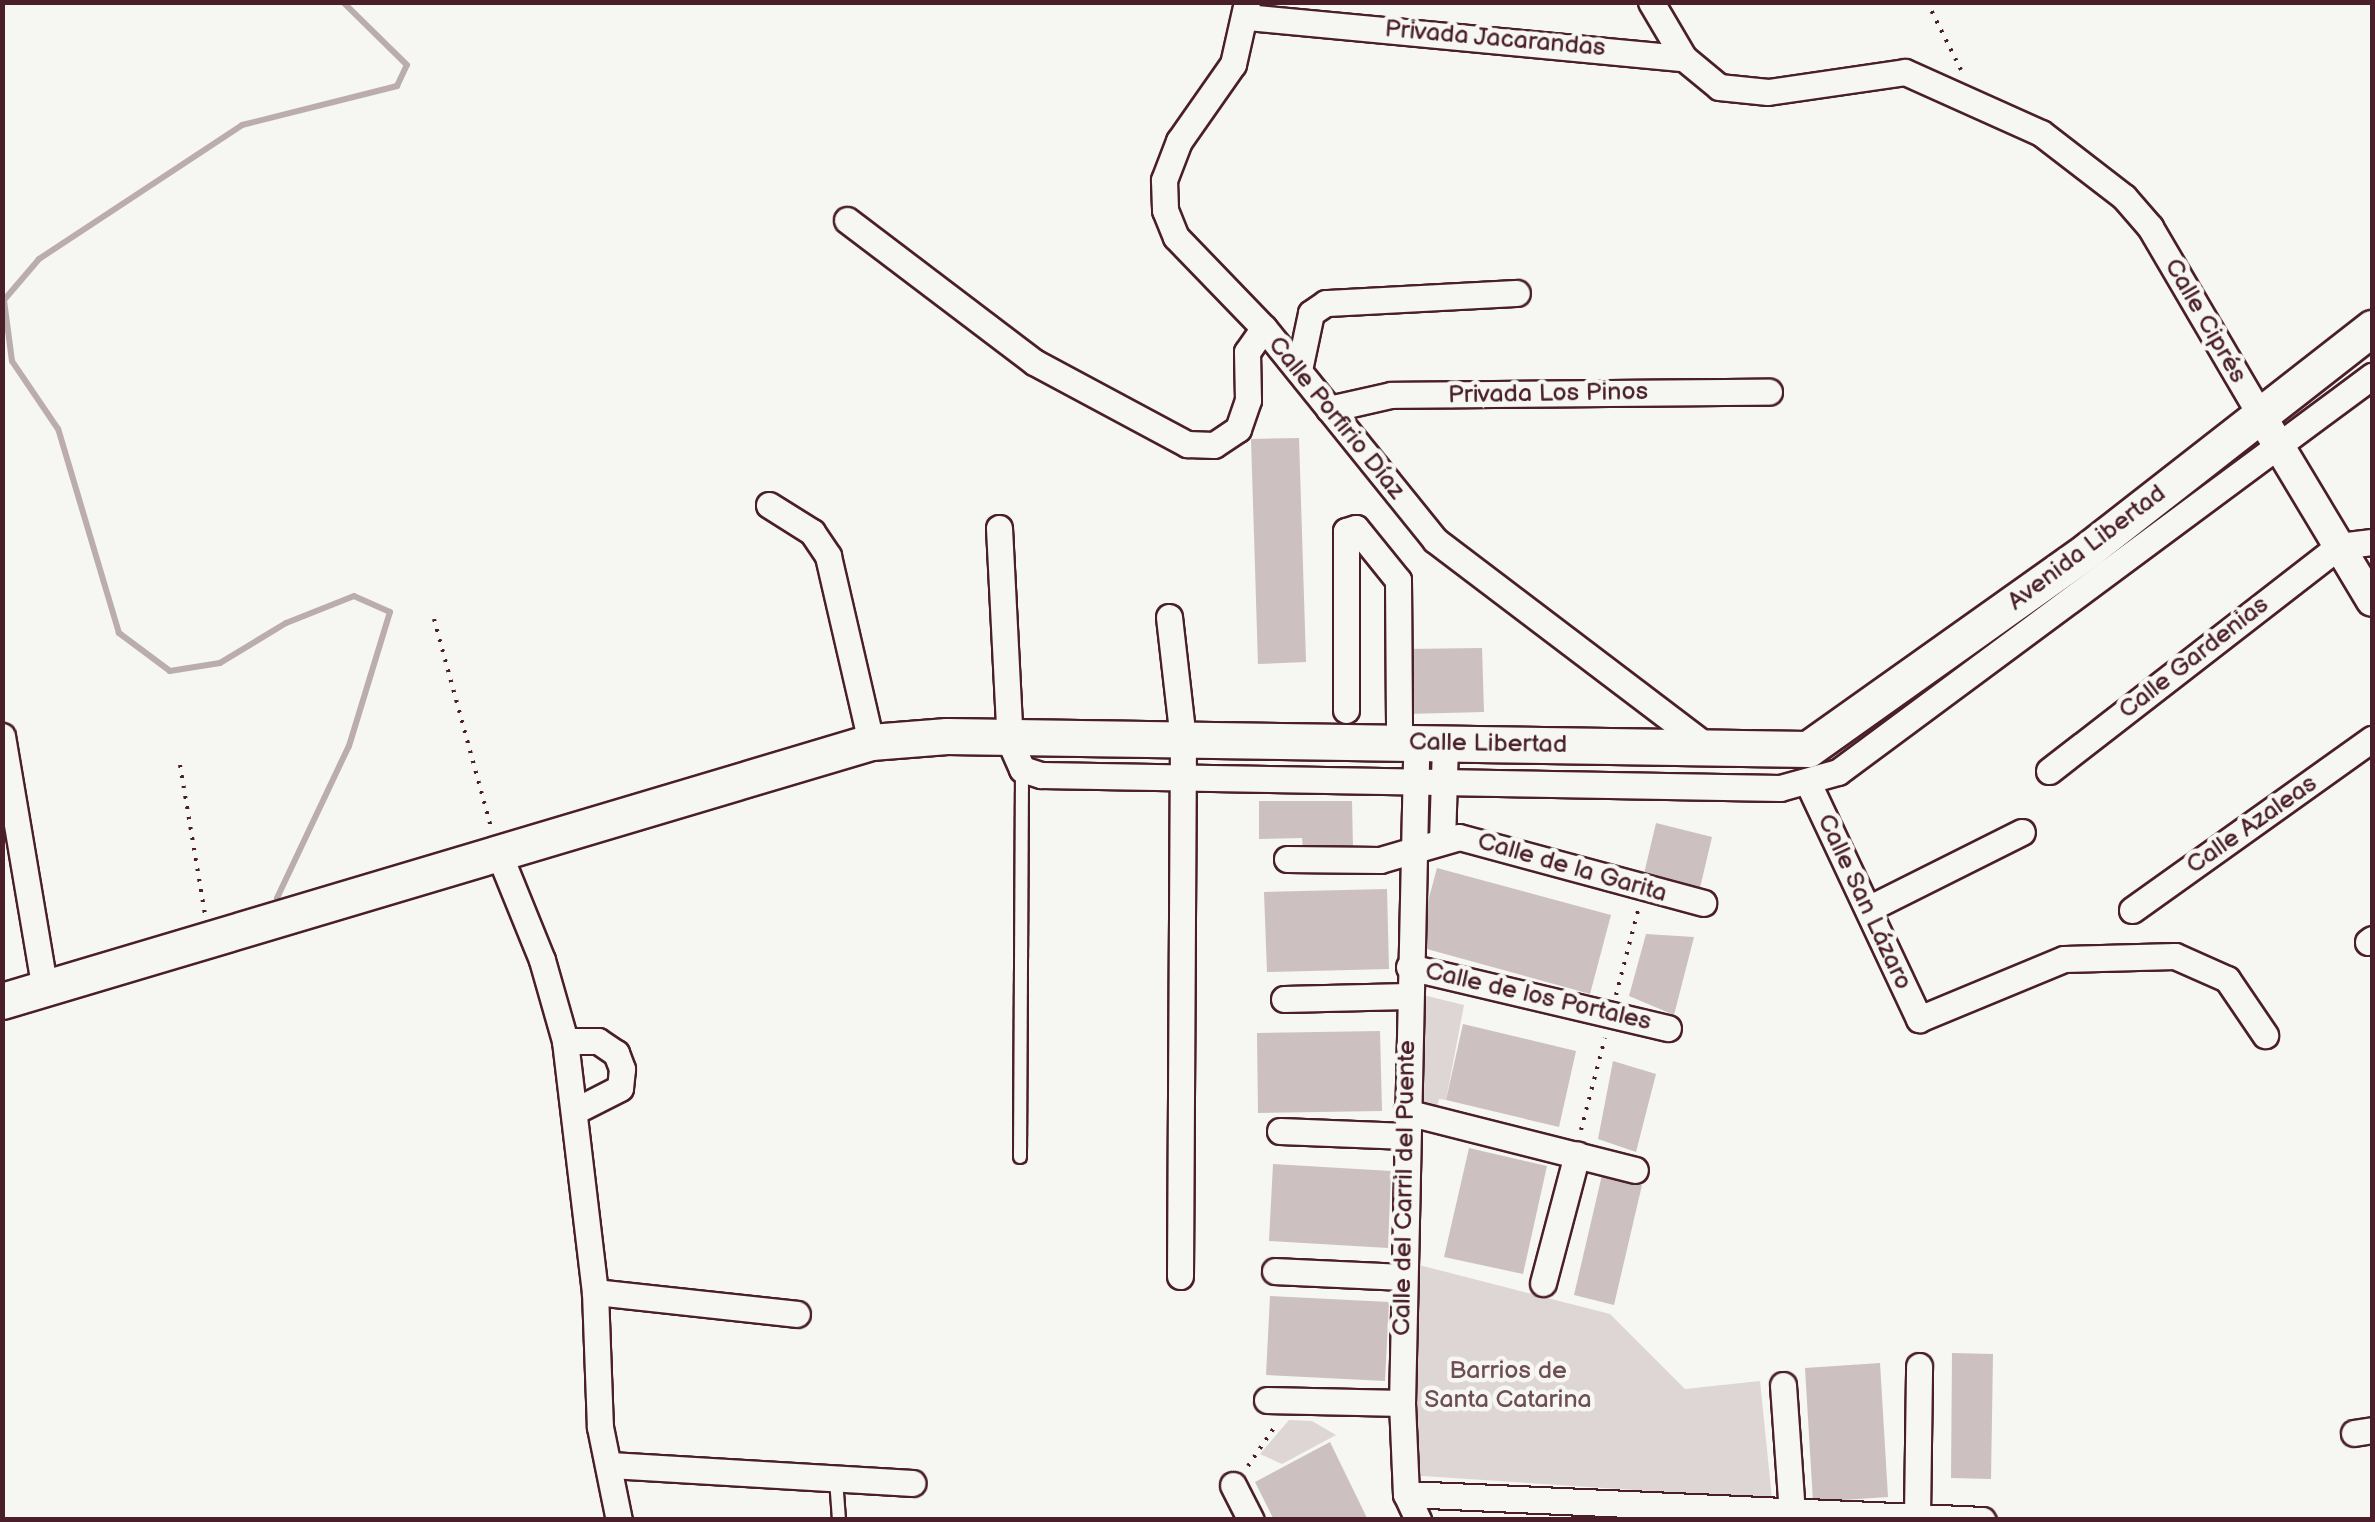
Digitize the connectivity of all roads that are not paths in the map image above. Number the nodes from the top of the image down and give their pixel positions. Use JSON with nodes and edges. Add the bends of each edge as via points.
{"nodes":[{"id":1,"x":1651,"y":2,"type":"edge"},
{"id":2,"x":1247,"y":10,"type":"edge"},
{"id":3,"x":1684,"y":58,"type":"junction"},
{"id":4,"x":847,"y":220,"type":"dead end"},
{"id":5,"x":1517,"y":293,"type":"dead end"},
{"id":6,"x":1264,"y":328,"type":"junction"},
{"id":7,"x":2372,"y":328,"type":"edge"},
{"id":8,"x":1299,"y":370,"type":"junction"},
{"id":9,"x":2372,"y":376,"type":"edge"},
{"id":10,"x":1769,"y":392,"type":"dead end"},
{"id":11,"x":1329,"y":410,"type":"junction"},
{"id":12,"x":2258,"y":414,"type":"junction"},
{"id":13,"x":2279,"y":448,"type":"junction"},
{"id":14,"x":768,"y":505,"type":"dead end"},
{"id":15,"x":999,"y":528,"type":"dead end"},
{"id":16,"x":2372,"y":542,"type":"edge"},
{"id":17,"x":2339,"y":546,"type":"junction"},
{"id":18,"x":2372,"y":602,"type":"edge"},
{"id":19,"x":1168,"y":616,"type":"dead end"},
{"id":20,"x":1346,"y":710,"type":"dead end"},
{"id":21,"x":2,"y":736,"type":"edge"},
{"id":22,"x":1183,"y":739,"type":"junction"},
{"id":23,"x":2372,"y":739,"type":"edge"},
{"id":24,"x":872,"y":742,"type":"junction"},
{"id":25,"x":1421,"y":742,"type":"junction"},
{"id":26,"x":1710,"y":749,"type":"junction"},
{"id":27,"x":1792,"y":751,"type":"joint"},
{"id":28,"x":1016,"y":755,"type":"junction"},
{"id":29,"x":2049,"y":771,"type":"dead end"},
{"id":30,"x":1183,"y":776,"type":"junction"},
{"id":31,"x":1444,"y":779,"type":"junction"},
{"id":32,"x":1413,"y":780,"type":"junction"},
{"id":33,"x":1808,"y":785,"type":"junction"},
{"id":34,"x":2022,"y":832,"type":"dead end"},
{"id":35,"x":1442,"y":841,"type":"junction"},
{"id":36,"x":498,"y":854,"type":"junction"},
{"id":37,"x":1410,"y":854,"type":"junction"},
{"id":38,"x":1287,"y":859,"type":"dead end"},
{"id":39,"x":1703,"y":903,"type":"dead end"},
{"id":40,"x":1868,"y":909,"type":"junction"},
{"id":41,"x":2132,"y":910,"type":"dead end"},
{"id":42,"x":1409,"y":967,"type":"junction"},
{"id":43,"x":45,"y":990,"type":"junction"},
{"id":44,"x":1408,"y":996,"type":"junction"},
{"id":45,"x":1284,"y":999,"type":"dead end"},
{"id":46,"x":2,"y":1001,"type":"edge"},
{"id":47,"x":1668,"y":1028,"type":"dead end"},
{"id":48,"x":2265,"y":1035,"type":"dead end"},
{"id":49,"x":564,"y":1041,"type":"junction"},
{"id":50,"x":575,"y":1111,"type":"junction"},
{"id":51,"x":1406,"y":1124,"type":"junction"},
{"id":52,"x":1280,"y":1131,"type":"dead end"},
{"id":53,"x":1577,"y":1154,"type":"junction"},
{"id":54,"x":1020,"y":1157,"type":"dead end"},
{"id":55,"x":1635,"y":1170,"type":"dead end"},
{"id":56,"x":1275,"y":1271,"type":"dead end"},
{"id":57,"x":1180,"y":1276,"type":"dead end"},
{"id":58,"x":1402,"y":1277,"type":"junction"},
{"id":59,"x":1544,"y":1284,"type":"dead end"},
{"id":60,"x":595,"y":1292,"type":"junction"},
{"id":61,"x":797,"y":1314,"type":"dead end"},
{"id":62,"x":1919,"y":1366,"type":"dead end"},
{"id":63,"x":1783,"y":1384,"type":"dead end"},
{"id":64,"x":1267,"y":1400,"type":"dead end"},
{"id":65,"x":1402,"y":1403,"type":"junction"},
{"id":66,"x":610,"y":1465,"type":"junction"},
{"id":67,"x":836,"y":1479,"type":"junction"},
{"id":68,"x":912,"y":1483,"type":"dead end"},
{"id":69,"x":1233,"y":1485,"type":"road end"},
{"id":70,"x":1406,"y":1494,"type":"junction"},
{"id":71,"x":1792,"y":1513,"type":"junction"},
{"id":72,"x":1917,"y":1516,"type":"junction"},
{"id":73,"x":620,"y":1520,"type":"edge"},
{"id":74,"x":839,"y":1520,"type":"edge"},
{"id":75,"x":1251,"y":1520,"type":"edge"},
{"id":76,"x":1418,"y":1520,"type":"edge"},
{"id":77,"x":1982,"y":1520,"type":"edge"}],
"edges":[{"from":1,"to":3,"type":"street"},
{"from":2,"to":3,"type":"street","name":"Privada Jacarandas"},
{"from":2,"to":6,"type":"street","name":"Calle Porfirio Díaz","via":[[1233,64],[1179,140],[1162,195],[1183,248]]},
{"from":3,"to":12,"type":"street","name":"Calle Ciprés","via":[[1719,87],[1738,92],[1904,72],[2041,132],[2150,226]]},
{"from":4,"to":6,"type":"street","via":[[1034,362],[1187,444],[1214,445],[1238,429],[1248,400],[1247,352]]},
{"from":5,"to":8,"type":"street","via":[[1326,303],[1311,313]]},
{"from":6,"to":8,"type":"street","name":"Calle Porfirio Díaz"},
{"from":7,"to":12,"type":"main road","name":"Avenida Libertad"},
{"from":8,"to":11,"type":"street","name":"Calle Porfirio Díaz"},
{"from":9,"to":13,"type":"street"},
{"from":10,"to":11,"type":"street","name":"Privada Los Pinos","via":[[1391,395]]},
{"from":11,"to":26,"type":"street","name":"Calle Porfirio Díaz","via":[[1435,540]]},
{"from":12,"to":13,"type":"street","name":"Calle Ciprés"},
{"from":12,"to":27,"type":"main road","name":"Avenida Libertad","via":[[1865,714],[1821,744]]},
{"from":13,"to":17,"type":"street","name":"Calle Ciprés"},
{"from":13,"to":33,"type":"street","via":[[1838,772]]},
{"from":14,"to":24,"type":"street","via":[[812,532],[828,556]]},
{"from":15,"to":28,"type":"street"},
{"from":16,"to":17,"type":"street"},
{"from":17,"to":18,"type":"street","name":"Calle Ciprés"},
{"from":17,"to":29,"type":"street","name":"Calle Gardenias"},
{"from":19,"to":22,"type":"street"},
{"from":20,"to":25,"type":"street","via":[[1346,531],[1356,528],[1398,580]]},
{"from":21,"to":43,"type":"street"},
{"from":22,"to":25,"type":"main road","name":"Calle Libertad"},
{"from":22,"to":28,"type":"main road","name":"Calle Libertad"},
{"from":22,"to":30,"type":"street"},
{"from":23,"to":41,"type":"street","name":"Calle Azaleas"},
{"from":24,"to":28,"type":"main road","name":"Calle Libertad","via":[[947,736]]},
{"from":24,"to":36,"type":"main road","name":"Calle Libertad"},
{"from":25,"to":26,"type":"main road","name":"Calle Libertad"},
{"from":25,"to":31,"type":"street"},
{"from":25,"to":32,"type":"street","name":"Calle del Carril del Puente"},
{"from":26,"to":27,"type":"main road","name":"Calle Libertad"},
{"from":28,"to":30,"type":"street"},
{"from":28,"to":54,"type":"lane"},
{"from":30,"to":32,"type":"street"},
{"from":30,"to":57,"type":"street"},
{"from":31,"to":32,"type":"street"},
{"from":31,"to":33,"type":"street"},
{"from":31,"to":35,"type":"street"},
{"from":32,"to":37,"type":"street","name":"Calle del Carril del Puente"},
{"from":33,"to":40,"type":"street","name":"Calle San Lázaro"},
{"from":34,"to":40,"type":"street"},
{"from":35,"to":37,"type":"street"},
{"from":35,"to":39,"type":"street","name":"Calle de la Garita","via":[[1476,840]]},
{"from":36,"to":43,"type":"main road","name":"Calle Libertad"},
{"from":36,"to":49,"type":"street","via":[[542,960]]},
{"from":37,"to":38,"type":"street"},
{"from":37,"to":42,"type":"street","name":"Calle del Carril del Puente"},
{"from":40,"to":48,"type":"street","name":"Calle San Lázaro","via":[[1918,1020],[2064,958],[2175,956],[2227,979]]},
{"from":42,"to":44,"type":"street","name":"Calle del Carril del Puente"},
{"from":42,"to":47,"type":"street","name":"Calle de los Portales"},
{"from":43,"to":46,"type":"main road","name":"Calle Libertad"},
{"from":44,"to":45,"type":"street"},
{"from":44,"to":51,"type":"street","name":"Calle del Carril del Puente"},
{"from":49,"to":50,"type":"street"},
{"from":49,"to":50,"type":"street","via":[[598,1041],[616,1053],[622,1069],[620,1088]]},
{"from":50,"to":60,"type":"street"},
{"from":51,"to":52,"type":"street"},
{"from":51,"to":53,"type":"street"},
{"from":51,"to":58,"type":"street","name":"Calle del Carril del Puente"},
{"from":53,"to":55,"type":"street"},
{"from":53,"to":59,"type":"street"},
{"from":56,"to":58,"type":"street"},
{"from":58,"to":65,"type":"street","name":"Calle del Carril del Puente"},
{"from":60,"to":61,"type":"street"},
{"from":60,"to":66,"type":"street","via":[[600,1427]]},
{"from":62,"to":72,"type":"street"},
{"from":63,"to":71,"type":"street"},
{"from":64,"to":65,"type":"street"},
{"from":65,"to":70,"type":"street","name":"Calle del Carril del Puente"},
{"from":66,"to":67,"type":"street"},
{"from":66,"to":73,"type":"street"},
{"from":67,"to":68,"type":"street"},
{"from":67,"to":74,"type":"lane"},
{"from":69,"to":75,"type":"street"},
{"from":70,"to":71,"type":"street"},
{"from":70,"to":76,"type":"street","name":"Calle del Carril del Puente"},
{"from":71,"to":72,"type":"street"},
{"from":72,"to":77,"type":"street"}]}
